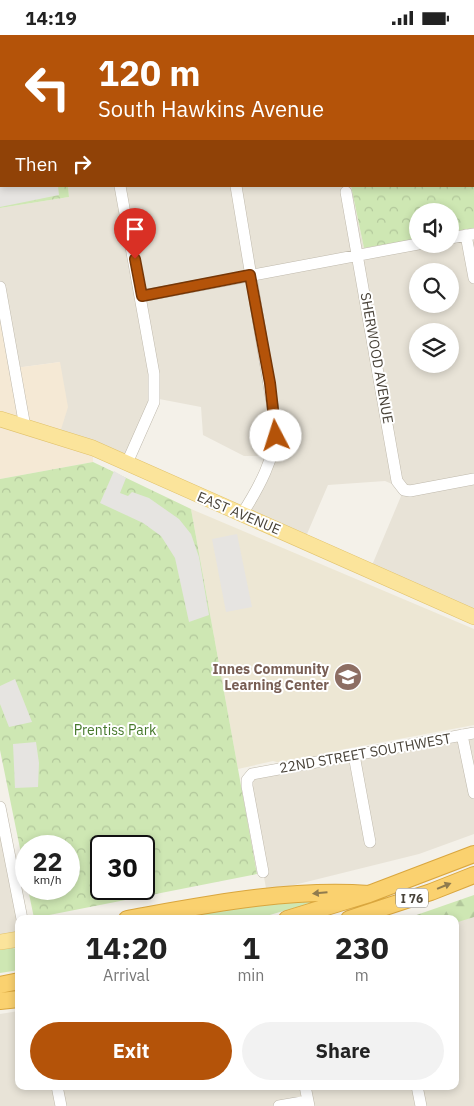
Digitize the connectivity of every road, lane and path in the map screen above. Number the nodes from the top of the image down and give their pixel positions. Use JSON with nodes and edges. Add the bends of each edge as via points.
{"nodes":[{"id":1,"x":120,"y":187,"type":"edge"},
{"id":2,"x":236,"y":187,"type":"edge"},
{"id":3,"x":346,"y":192,"type":"dead end"},
{"id":4,"x":470,"y":235,"type":"edge"},
{"id":5,"x":409,"y":245,"type":"edge"},
{"id":6,"x":359,"y":253,"type":"junction"},
{"id":7,"x":250,"y":275,"type":"junction"},
{"id":8,"x":474,"y":277,"type":"edge"},
{"id":9,"x":0,"y":287,"type":"edge"},
{"id":10,"x":142,"y":296,"type":"junction"},
{"id":11,"x":0,"y":419,"type":"edge"},
{"id":12,"x":26,"y":427,"type":"junction"},
{"id":13,"x":128,"y":463,"type":"junction"},
{"id":14,"x":474,"y":479,"type":"edge"},
{"id":15,"x":242,"y":514,"type":"junction"},
{"id":16,"x":474,"y":617,"type":"edge"},
{"id":17,"x":474,"y":733,"type":"edge"},
{"id":18,"x":462,"y":735,"type":"junction"},
{"id":19,"x":354,"y":755,"type":"junction"},
{"id":20,"x":474,"y":793,"type":"edge"},
{"id":21,"x":0,"y":807,"type":"edge"},
{"id":22,"x":370,"y":842,"type":"dead end"},
{"id":23,"x":474,"y":854,"type":"edge"},
{"id":24,"x":263,"y":872,"type":"dead end"},
{"id":25,"x":474,"y":875,"type":"edge"},
{"id":26,"x":369,"y":894,"type":"junction"},
{"id":27,"x":21,"y":915,"type":"edge"},
{"id":28,"x":153,"y":915,"type":"edge"},
{"id":29,"x":300,"y":915,"type":"edge"},
{"id":30,"x":360,"y":915,"type":"edge"},
{"id":31,"x":15,"y":940,"type":"edge"},
{"id":32,"x":0,"y":942,"type":"edge"},
{"id":33,"x":15,"y":999,"type":"edge"},
{"id":34,"x":0,"y":1001,"type":"edge"},
{"id":35,"x":58,"y":1090,"type":"edge"},
{"id":36,"x":306,"y":1090,"type":"edge"},
{"id":37,"x":418,"y":1090,"type":"edge"},
{"id":38,"x":309,"y":1103,"type":"edge"},
{"id":39,"x":61,"y":1106,"type":"edge"},
{"id":40,"x":279,"y":1106,"type":"edge"},
{"id":41,"x":421,"y":1106,"type":"edge"}],
"edges":[{"from":1,"to":10,"type":"street"},
{"from":2,"to":7,"type":"street"},
{"from":3,"to":6,"type":"street","name":"SHERWOOD AVENUE"},
{"from":4,"to":8,"type":"street"},
{"from":5,"to":6,"type":"street"},
{"from":6,"to":7,"type":"street"},
{"from":6,"to":14,"type":"street","name":"SHERWOOD AVENUE","via":[[398,481],[410,491]]},
{"from":7,"to":10,"type":"street"},
{"from":7,"to":15,"type":"street","via":[[270,383],[276,436],[271,456]]},
{"from":9,"to":12,"type":"street"},
{"from":10,"to":13,"type":"street","via":[[154,374],[154,398],[148,420]]},
{"from":11,"to":12,"type":"main road","name":"EAST AVENUE"},
{"from":12,"to":13,"type":"main road","name":"EAST AVENUE"},
{"from":13,"to":15,"type":"main road","name":"EAST AVENUE"},
{"from":15,"to":16,"type":"main road","name":"EAST AVENUE"},
{"from":17,"to":18,"type":"street","name":"22ND STREET SOUTHWEST"},
{"from":18,"to":19,"type":"street","name":"22ND STREET SOUTHWEST"},
{"from":18,"to":20,"type":"street"},
{"from":19,"to":22,"type":"street"},
{"from":19,"to":24,"type":"street","name":"22ND STREET SOUTHWEST","via":[[255,773],[247,780]]},
{"from":21,"to":27,"type":"street"},
{"from":23,"to":26,"type":"highway","number":"I 76"},
{"from":30,"to":25,"type":"highway","number":"I 76","one_way":true},
{"from":26,"to":28,"type":"highway","one_way":true,"via":[[338,891],[266,898]]},
{"from":26,"to":29,"type":"highway","number":"I 76"},
{"from":31,"to":32,"type":"main road"},
{"from":33,"to":34,"type":"highway"},
{"from":35,"to":39,"type":"street"},
{"from":36,"to":38,"type":"street"},
{"from":37,"to":41,"type":"street"},
{"from":38,"to":40,"type":"street"}]}
